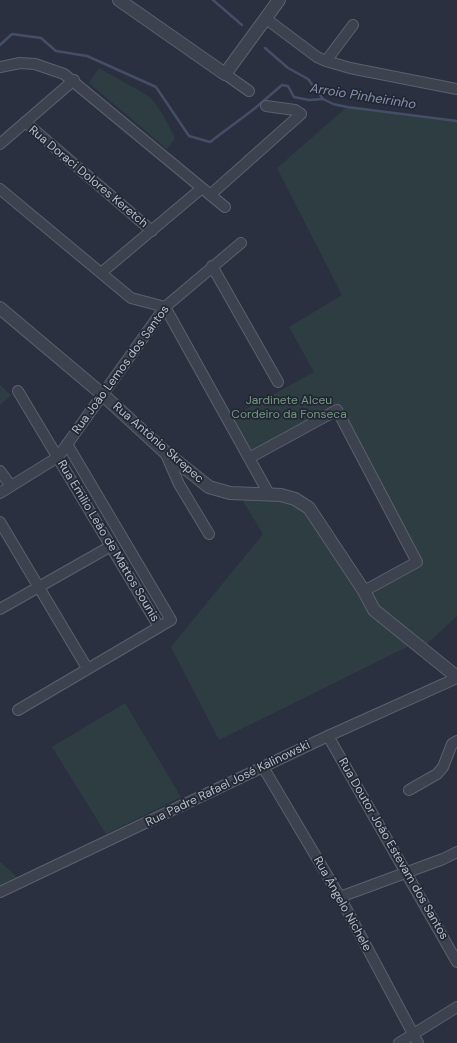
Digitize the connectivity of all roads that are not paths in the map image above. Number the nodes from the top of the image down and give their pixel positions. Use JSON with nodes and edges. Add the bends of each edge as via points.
{"nodes":[{"id":1,"x":119,"y":0,"type":"edge"},
{"id":2,"x":279,"y":0,"type":"edge"},
{"id":3,"x":265,"y":18,"type":"junction"},
{"id":4,"x":353,"y":25,"type":"dead end"},
{"id":5,"x":326,"y":61,"type":"junction"},
{"id":6,"x":0,"y":68,"type":"edge"},
{"id":7,"x":225,"y":74,"type":"junction"},
{"id":8,"x":74,"y":80,"type":"junction"},
{"id":9,"x":457,"y":89,"type":"edge"},
{"id":10,"x":249,"y":91,"type":"dead end"},
{"id":11,"x":266,"y":106,"type":"dead end"},
{"id":12,"x":25,"y":122,"type":"junction"},
{"id":13,"x":0,"y":144,"type":"edge"},
{"id":14,"x":0,"y":189,"type":"edge"},
{"id":15,"x":206,"y":192,"type":"junction"},
{"id":16,"x":225,"y":207,"type":"dead end"},
{"id":17,"x":152,"y":231,"type":"junction"},
{"id":18,"x":241,"y":242,"type":"dead end"},
{"id":19,"x":212,"y":266,"type":"junction"},
{"id":20,"x":101,"y":273,"type":"junction"},
{"id":21,"x":165,"y":307,"type":"junction"},
{"id":22,"x":0,"y":308,"type":"edge"},
{"id":23,"x":278,"y":382,"type":"dead end"},
{"id":24,"x":18,"y":391,"type":"dead end"},
{"id":25,"x":102,"y":394,"type":"junction"},
{"id":26,"x":67,"y":444,"type":"junction"},
{"id":27,"x":165,"y":452,"type":"junction"},
{"id":28,"x":58,"y":456,"type":"junction"},
{"id":29,"x":249,"y":458,"type":"junction"},
{"id":30,"x":0,"y":471,"type":"edge"},
{"id":31,"x":11,"y":486,"type":"junction"},
{"id":32,"x":0,"y":493,"type":"edge"},
{"id":33,"x":269,"y":494,"type":"junction"},
{"id":34,"x":102,"y":504,"type":"junction"},
{"id":35,"x":90,"y":511,"type":"junction"},
{"id":36,"x":0,"y":522,"type":"edge"},
{"id":37,"x":209,"y":534,"type":"dead end"},
{"id":38,"x":111,"y":546,"type":"junction"},
{"id":39,"x":39,"y":587,"type":"junction"},
{"id":40,"x":364,"y":591,"type":"junction"},
{"id":41,"x":0,"y":609,"type":"edge"},
{"id":42,"x":159,"y":627,"type":"junction"},
{"id":43,"x":88,"y":668,"type":"junction"},
{"id":44,"x":457,"y":678,"type":"edge"},
{"id":45,"x":18,"y":710,"type":"dead end"},
{"id":46,"x":328,"y":736,"type":"junction"},
{"id":47,"x":457,"y":741,"type":"edge"},
{"id":48,"x":263,"y":767,"type":"junction"},
{"id":49,"x":409,"y":790,"type":"dead end"},
{"id":50,"x":457,"y":852,"type":"edge"},
{"id":51,"x":407,"y":873,"type":"junction"},
{"id":52,"x":0,"y":892,"type":"edge"},
{"id":53,"x":340,"y":897,"type":"junction"},
{"id":54,"x":457,"y":962,"type":"edge"},
{"id":55,"x":457,"y":1007,"type":"edge"},
{"id":56,"x":416,"y":1039,"type":"edge"},
{"id":57,"x":398,"y":1043,"type":"edge"}],
"edges":[{"from":1,"to":7,"type":"street"},
{"from":2,"to":3,"type":"street"},
{"from":3,"to":5,"type":"street","via":[[316,57]]},
{"from":3,"to":7,"type":"street"},
{"from":4,"to":5,"type":"street"},
{"from":5,"to":9,"type":"street"},
{"from":6,"to":8,"type":"street","via":[[35,64],[53,68]]},
{"from":7,"to":10,"type":"street"},
{"from":8,"to":12,"type":"street"},
{"from":8,"to":15,"type":"street"},
{"from":11,"to":15,"type":"street","via":[[295,110],[301,114]]},
{"from":12,"to":13,"type":"street"},
{"from":12,"to":17,"type":"street","name":"Rua Doraci Dolores Keretch"},
{"from":14,"to":20,"type":"street"},
{"from":15,"to":16,"type":"street"},
{"from":15,"to":17,"type":"street"},
{"from":17,"to":20,"type":"street"},
{"from":18,"to":19,"type":"street","name":"Rua João Lemos dos Santos"},
{"from":19,"to":21,"type":"street","name":"Rua João Lemos dos Santos"},
{"from":19,"to":23,"type":"street"},
{"from":20,"to":21,"type":"street","via":[[131,298]]},
{"from":21,"to":25,"type":"street","name":"Rua João Lemos dos Santos"},
{"from":21,"to":29,"type":"street"},
{"from":22,"to":25,"type":"street","name":"Rua Antônio Skrepec"},
{"from":24,"to":28,"type":"street","name":"Rua Emilio Leão de Mattos Sounis"},
{"from":25,"to":26,"type":"street","name":"Rua João Lemos dos Santos"},
{"from":25,"to":27,"type":"street","name":"Rua Antônio Skrepec"},
{"from":26,"to":28,"type":"street","name":"Rua João Lemos dos Santos"},
{"from":26,"to":34,"type":"street","name":"Rua Emilio Leão de Mattos Sounis"},
{"from":27,"to":33,"type":"street","name":"Rua Antônio Skrepec","via":[[215,490]]},
{"from":27,"to":37,"type":"street"},
{"from":28,"to":31,"type":"street","name":"Rua João Lemos dos Santos"},
{"from":28,"to":35,"type":"street","name":"Rua Emilio Leão de Mattos Sounis"},
{"from":29,"to":33,"type":"street"},
{"from":29,"to":40,"type":"street","via":[[337,410],[417,562]]},
{"from":30,"to":31,"type":"street"},
{"from":31,"to":32,"type":"street","name":"Rua João Lemos dos Santos"},
{"from":33,"to":40,"type":"street","name":"Rua Antônio Skrepec","via":[[288,497],[309,508]]},
{"from":34,"to":35,"type":"street"},
{"from":34,"to":42,"type":"street","name":"Rua Emilio Leão de Mattos Sounis","via":[[171,620]]},
{"from":35,"to":38,"type":"street","name":"Rua Emilio Leão de Mattos Sounis"},
{"from":36,"to":39,"type":"street"},
{"from":38,"to":39,"type":"street"},
{"from":38,"to":42,"type":"street","name":"Rua Emilio Leão de Mattos Sounis"},
{"from":39,"to":41,"type":"street"},
{"from":39,"to":43,"type":"street"},
{"from":40,"to":44,"type":"street","name":"Rua Antônio Skrepec","via":[[381,618]]},
{"from":42,"to":43,"type":"street"},
{"from":43,"to":45,"type":"street"},
{"from":44,"to":46,"type":"street","name":"Rua Padre Rafael José Kalinowski"},
{"from":46,"to":48,"type":"street","name":"Rua Padre Rafael José Kalinowski"},
{"from":46,"to":51,"type":"street","name":"Rua Doutor João Estevam dos Santos"},
{"from":47,"to":49,"type":"street","via":[[452,744],[443,767],[437,774]]},
{"from":48,"to":52,"type":"street","name":"Rua Padre Rafael José Kalinowski"},
{"from":48,"to":53,"type":"street","name":"Rua Ângelo Nichele"},
{"from":50,"to":51,"type":"street"},
{"from":51,"to":53,"type":"street"},
{"from":51,"to":54,"type":"street","name":"Rua Doutor João Estevam dos Santos"},
{"from":53,"to":56,"type":"street","name":"Rua Ângelo Nichele"},
{"from":55,"to":56,"type":"street"},
{"from":56,"to":57,"type":"street"}]}
